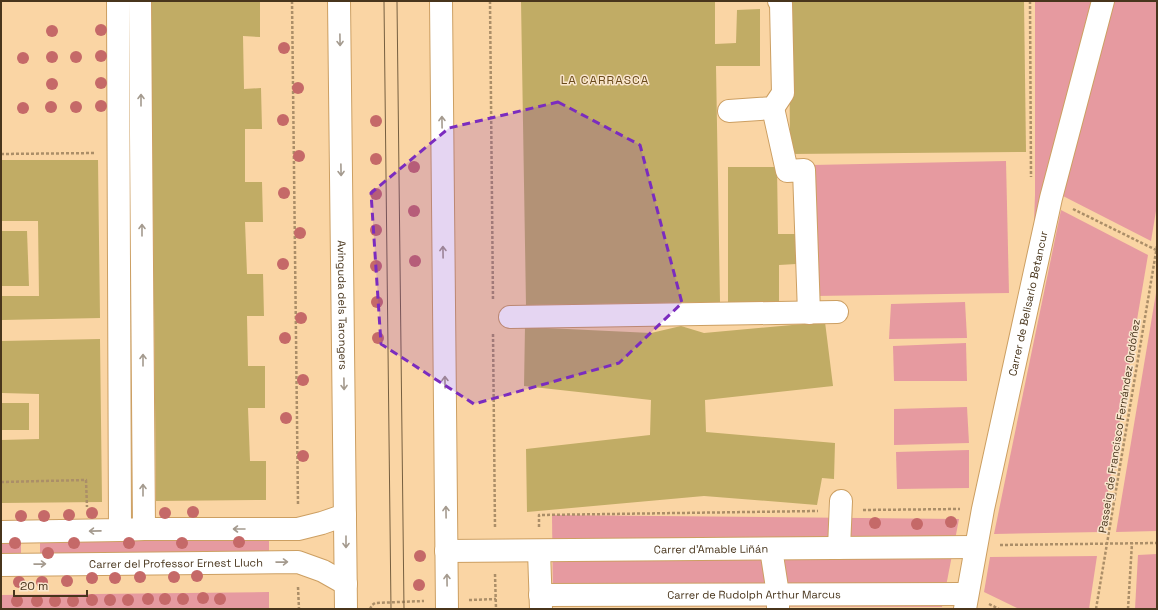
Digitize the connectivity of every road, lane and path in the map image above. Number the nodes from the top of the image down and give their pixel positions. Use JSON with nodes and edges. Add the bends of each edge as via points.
{"nodes":[{"id":1,"x":118,"y":1,"type":"edge"},
{"id":2,"x":140,"y":1,"type":"edge"},
{"id":3,"x":292,"y":1,"type":"edge"},
{"id":4,"x":339,"y":1,"type":"edge"},
{"id":5,"x":441,"y":1,"type":"edge"},
{"id":6,"x":779,"y":1,"type":"edge"},
{"id":7,"x":1103,"y":1,"type":"edge"},
{"id":8,"x":773,"y":108,"type":"junction"},
{"id":9,"x":729,"y":110,"type":"dead end"},
{"id":10,"x":119,"y":153,"type":"junction"},
{"id":11,"x":1,"y":154,"type":"edge"},
{"id":12,"x":1051,"y":198,"type":"junction"},
{"id":13,"x":1157,"y":246,"type":"edge"},
{"id":14,"x":1157,"y":250,"type":"edge"},
{"id":15,"x":837,"y":312,"type":"dead end"},
{"id":16,"x":809,"y":313,"type":"junction"},
{"id":17,"x":510,"y":317,"type":"dead end"},
{"id":18,"x":1,"y":482,"type":"edge"},
{"id":19,"x":841,"y":506,"type":"junction"},
{"id":20,"x":86,"y":508,"type":"dead end"},
{"id":21,"x":298,"y":509,"type":"dead end"},
{"id":22,"x":983,"y":509,"type":"junction"},
{"id":23,"x":345,"y":515,"type":"junction"},
{"id":24,"x":144,"y":529,"type":"junction"},
{"id":25,"x":120,"y":530,"type":"junction"},
{"id":26,"x":1,"y":532,"type":"edge"},
{"id":27,"x":1157,"y":542,"type":"edge"},
{"id":28,"x":1108,"y":543,"type":"junction"},
{"id":29,"x":1132,"y":543,"type":"junction"},
{"id":30,"x":975,"y":547,"type":"junction"},
{"id":31,"x":771,"y":548,"type":"junction"},
{"id":32,"x":839,"y":548,"type":"junction"},
{"id":33,"x":540,"y":551,"type":"junction"},
{"id":34,"x":446,"y":552,"type":"junction"},
{"id":35,"x":1,"y":565,"type":"edge"},
{"id":36,"x":346,"y":584,"type":"junction"},
{"id":37,"x":298,"y":586,"type":"dead end"},
{"id":38,"x":966,"y":601,"type":"edge"},
{"id":39,"x":541,"y":602,"type":"edge"},
{"id":40,"x":778,"y":602,"type":"edge"},
{"id":41,"x":299,"y":609,"type":"edge"},
{"id":42,"x":346,"y":609,"type":"edge"},
{"id":43,"x":447,"y":609,"type":"edge"},
{"id":44,"x":1096,"y":609,"type":"edge"},
{"id":45,"x":1128,"y":609,"type":"edge"}],
"edges":[{"from":1,"to":10,"type":"street"},
{"from":24,"to":2,"type":"street","one_way":true},
{"from":3,"to":21,"type":"path"},
{"from":4,"to":23,"type":"street","name":"Avinguda dels Tarongers","one_way":true},
{"from":34,"to":5,"type":"street","one_way":true},
{"from":6,"to":8,"type":"street","via":[[783,93]]},
{"from":7,"to":12,"type":"street","name":"Carrer de Belisario Betancur"},
{"from":8,"to":9,"type":"street"},
{"from":8,"to":16,"type":"street","via":[[787,171],[804,170]]},
{"from":10,"to":11,"type":"path"},
{"from":10,"to":25,"type":"street"},
{"from":12,"to":14,"type":"path"},
{"from":12,"to":22,"type":"street","name":"Carrer de Belisario Betancur"},
{"from":13,"to":14,"type":"path","name":"Passeig de Francisco Fernández Ordóñez"},
{"from":14,"to":28,"type":"path","name":"Passeig de Francisco Fernández Ordóñez"},
{"from":15,"to":16,"type":"street"},
{"from":16,"to":17,"type":"street"},
{"from":18,"to":20,"type":"path","via":[[86,480]]},
{"from":19,"to":22,"type":"path"},
{"from":19,"to":32,"type":"street"},
{"from":19,"to":33,"type":"path","via":[[539,515]]},
{"from":22,"to":30,"type":"street","name":"Carrer de Belisario Betancur"},
{"from":23,"to":24,"type":"street","one_way":true,"via":[[298,529]]},
{"from":23,"to":36,"type":"street","name":"Avinguda dels Tarongers","one_way":true},
{"from":24,"to":25,"type":"street"},
{"from":25,"to":26,"type":"street","one_way":true},
{"from":27,"to":29,"type":"path"},
{"from":28,"to":29,"type":"path"},
{"from":28,"to":30,"type":"path"},
{"from":28,"to":44,"type":"path","name":"Passeig de Francisco Fernández Ordóñez"},
{"from":29,"to":45,"type":"path"},
{"from":30,"to":32,"type":"street","name":"Carrer d'Amable Liñán"},
{"from":30,"to":38,"type":"street","name":"Carrer de Belisario Betancur"},
{"from":31,"to":32,"type":"street","name":"Carrer d'Amable Liñán"},
{"from":31,"to":33,"type":"street","name":"Carrer d'Amable Liñán"},
{"from":31,"to":40,"type":"street"},
{"from":33,"to":34,"type":"street","name":"Carrer d'Amable Liñán"},
{"from":33,"to":39,"type":"street"},
{"from":43,"to":34,"type":"street","one_way":true},
{"from":35,"to":36,"type":"street","name":"Carrer del Professor Ernest Lluch","one_way":true,"via":[[298,562],[323,571]]},
{"from":36,"to":42,"type":"street","name":"Avinguda dels Tarongers"},
{"from":37,"to":41,"type":"path"},
{"from":38,"to":40,"type":"street","name":"Carrer de Rudolph Arthur Marcus"},
{"from":39,"to":40,"type":"street","name":"Carrer de Rudolph Arthur Marcus"}]}
